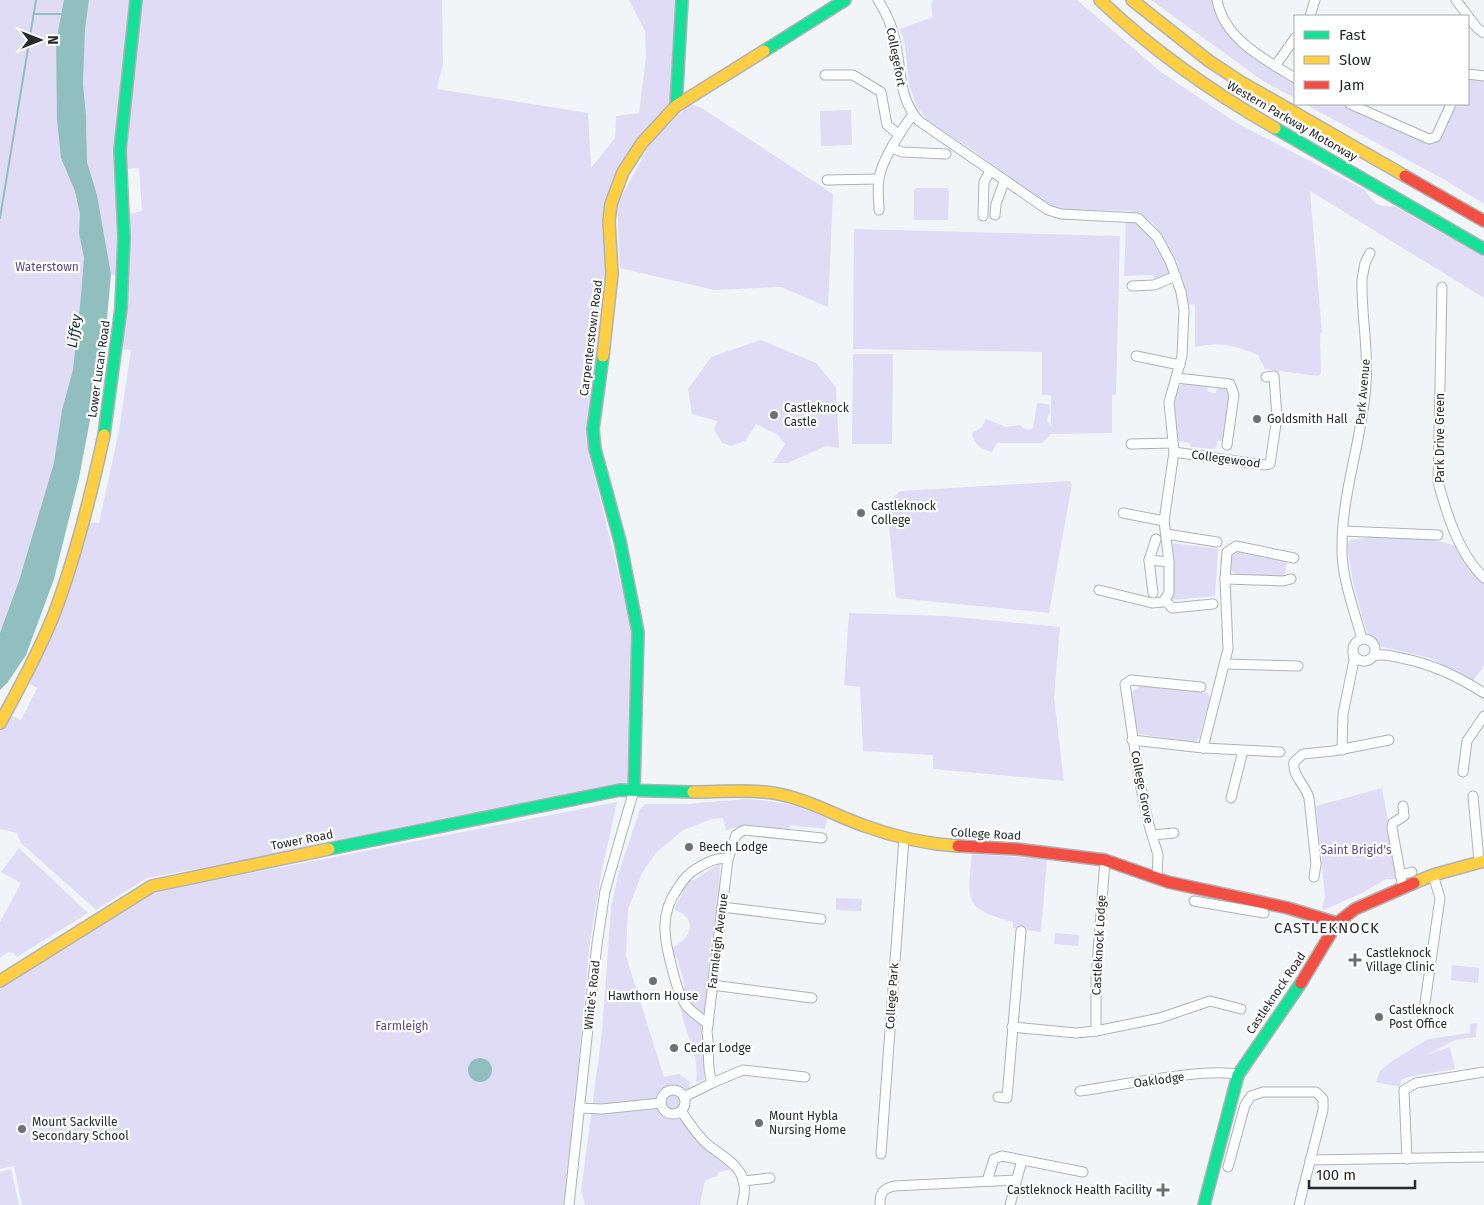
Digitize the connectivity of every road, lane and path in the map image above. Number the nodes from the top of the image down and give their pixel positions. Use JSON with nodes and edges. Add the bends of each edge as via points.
{"nodes":[{"id":1,"x":136,"y":0,"type":"edge"},
{"id":2,"x":682,"y":0,"type":"edge"},
{"id":3,"x":845,"y":0,"type":"edge"},
{"id":4,"x":878,"y":0,"type":"edge"},
{"id":5,"x":1100,"y":0,"type":"edge"},
{"id":6,"x":1132,"y":0,"type":"edge"},
{"id":7,"x":1217,"y":0,"type":"edge"},
{"id":8,"x":1315,"y":0,"type":"edge"},
{"id":9,"x":1456,"y":0,"type":"edge"},
{"id":10,"x":1310,"y":15,"type":"edge"},
{"id":11,"x":1467,"y":15,"type":"edge"},
{"id":12,"x":1469,"y":17,"type":"edge"},
{"id":13,"x":1484,"y":33,"type":"edge"},
{"id":14,"x":1294,"y":39,"type":"edge"},
{"id":15,"x":1275,"y":66,"type":"junction"},
{"id":16,"x":1469,"y":74,"type":"edge"},
{"id":17,"x":825,"y":75,"type":"dead end"},
{"id":18,"x":1484,"y":76,"type":"edge"},
{"id":19,"x":1294,"y":77,"type":"edge"},
{"id":20,"x":1451,"y":105,"type":"edge"},
{"id":21,"x":676,"y":106,"type":"junction"},
{"id":22,"x":1363,"y":106,"type":"edge"},
{"id":23,"x":913,"y":114,"type":"junction"},
{"id":24,"x":898,"y":134,"type":"junction"},
{"id":25,"x":892,"y":148,"type":"junction"},
{"id":26,"x":946,"y":154,"type":"dead end"},
{"id":27,"x":990,"y":172,"type":"junction"},
{"id":28,"x":878,"y":179,"type":"junction"},
{"id":29,"x":827,"y":180,"type":"dead end"},
{"id":30,"x":1004,"y":182,"type":"junction"},
{"id":31,"x":879,"y":210,"type":"dead end"},
{"id":32,"x":1061,"y":214,"type":"joint"},
{"id":33,"x":995,"y":215,"type":"dead end"},
{"id":34,"x":983,"y":216,"type":"dead end"},
{"id":35,"x":1484,"y":221,"type":"edge"},
{"id":36,"x":1484,"y":249,"type":"edge"},
{"id":37,"x":1370,"y":253,"type":"dead end"},
{"id":38,"x":1176,"y":276,"type":"junction"},
{"id":39,"x":1132,"y":286,"type":"dead end"},
{"id":40,"x":1442,"y":287,"type":"dead end"},
{"id":41,"x":1136,"y":356,"type":"dead end"},
{"id":42,"x":1180,"y":364,"type":"junction"},
{"id":43,"x":1266,"y":377,"type":"dead end"},
{"id":44,"x":1176,"y":378,"type":"junction"},
{"id":45,"x":1131,"y":444,"type":"dead end"},
{"id":46,"x":1227,"y":445,"type":"dead end"},
{"id":47,"x":1174,"y":448,"type":"junction"},
{"id":48,"x":1123,"y":513,"type":"dead end"},
{"id":49,"x":1164,"y":521,"type":"junction"},
{"id":50,"x":1343,"y":531,"type":"junction"},
{"id":51,"x":1166,"y":534,"type":"junction"},
{"id":52,"x":1438,"y":534,"type":"dead end"},
{"id":53,"x":1156,"y":539,"type":"dead end"},
{"id":54,"x":1214,"y":544,"type":"dead end"},
{"id":55,"x":1294,"y":558,"type":"dead end"},
{"id":56,"x":1149,"y":560,"type":"junction"},
{"id":57,"x":1169,"y":562,"type":"junction"},
{"id":58,"x":1484,"y":578,"type":"edge"},
{"id":59,"x":1225,"y":579,"type":"junction"},
{"id":60,"x":1291,"y":579,"type":"dead end"},
{"id":61,"x":1099,"y":590,"type":"dead end"},
{"id":62,"x":1153,"y":592,"type":"dead end"},
{"id":63,"x":1164,"y":600,"type":"junction"},
{"id":64,"x":1213,"y":604,"type":"dead end"},
{"id":65,"x":1362,"y":638,"type":"junction"},
{"id":66,"x":1353,"y":652,"type":"junction"},
{"id":67,"x":1374,"y":656,"type":"junction"},
{"id":68,"x":1225,"y":664,"type":"junction"},
{"id":69,"x":1298,"y":666,"type":"dead end"},
{"id":70,"x":1201,"y":686,"type":"dead end"},
{"id":71,"x":1484,"y":693,"type":"edge"},
{"id":72,"x":1484,"y":716,"type":"edge"},
{"id":73,"x":0,"y":723,"type":"edge"},
{"id":74,"x":1132,"y":740,"type":"junction"},
{"id":75,"x":1390,"y":740,"type":"dead end"},
{"id":76,"x":1203,"y":748,"type":"junction"},
{"id":77,"x":1342,"y":750,"type":"junction"},
{"id":78,"x":1243,"y":751,"type":"junction"},
{"id":79,"x":1280,"y":752,"type":"dead end"},
{"id":80,"x":1463,"y":772,"type":"dead end"},
{"id":81,"x":634,"y":790,"type":"junction"},
{"id":82,"x":1473,"y":796,"type":"dead end"},
{"id":83,"x":1231,"y":798,"type":"dead end"},
{"id":84,"x":1402,"y":806,"type":"dead end"},
{"id":85,"x":1174,"y":833,"type":"dead end"},
{"id":86,"x":1152,"y":835,"type":"junction"},
{"id":87,"x":822,"y":838,"type":"dead end"},
{"id":88,"x":904,"y":838,"type":"junction"},
{"id":89,"x":728,"y":859,"type":"junction"},
{"id":90,"x":1105,"y":860,"type":"junction"},
{"id":91,"x":1482,"y":861,"type":"edge"},
{"id":92,"x":1412,"y":872,"type":"dead end"},
{"id":93,"x":1400,"y":875,"type":"junction"},
{"id":94,"x":1434,"y":875,"type":"junction"},
{"id":95,"x":1314,"y":877,"type":"dead end"},
{"id":96,"x":1157,"y":878,"type":"junction"},
{"id":97,"x":1404,"y":888,"type":"junction"},
{"id":98,"x":1194,"y":901,"type":"dead end"},
{"id":99,"x":1240,"y":903,"type":"junction"},
{"id":100,"x":722,"y":907,"type":"junction"},
{"id":101,"x":1264,"y":914,"type":"dead end"},
{"id":102,"x":821,"y":919,"type":"dead end"},
{"id":103,"x":1337,"y":922,"type":"junction"},
{"id":104,"x":1021,"y":931,"type":"dead end"},
{"id":105,"x":0,"y":980,"type":"edge"},
{"id":106,"x":712,"y":985,"type":"junction"},
{"id":107,"x":812,"y":998,"type":"dead end"},
{"id":108,"x":1241,"y":1009,"type":"dead end"},
{"id":109,"x":708,"y":1024,"type":"junction"},
{"id":110,"x":1422,"y":1024,"type":"dead end"},
{"id":111,"x":1012,"y":1027,"type":"junction"},
{"id":112,"x":1096,"y":1031,"type":"junction"},
{"id":113,"x":1484,"y":1072,"type":"edge"},
{"id":114,"x":1238,"y":1076,"type":"junction"},
{"id":115,"x":805,"y":1077,"type":"dead end"},
{"id":116,"x":712,"y":1083,"type":"junction"},
{"id":117,"x":1080,"y":1091,"type":"dead end"},
{"id":118,"x":998,"y":1097,"type":"dead end"},
{"id":119,"x":684,"y":1098,"type":"junction"},
{"id":120,"x":661,"y":1103,"type":"junction"},
{"id":121,"x":579,"y":1108,"type":"junction"},
{"id":122,"x":681,"y":1110,"type":"junction"},
{"id":123,"x":881,"y":1154,"type":"dead end"},
{"id":124,"x":1484,"y":1157,"type":"edge"},
{"id":125,"x":1407,"y":1159,"type":"junction"},
{"id":126,"x":1022,"y":1160,"type":"junction"},
{"id":127,"x":1310,"y":1160,"type":"junction"},
{"id":128,"x":1228,"y":1167,"type":"dead end"},
{"id":129,"x":1082,"y":1172,"type":"dead end"},
{"id":130,"x":770,"y":1178,"type":"dead end"},
{"id":131,"x":1016,"y":1180,"type":"junction"},
{"id":132,"x":743,"y":1181,"type":"junction"},
{"id":133,"x":987,"y":1181,"type":"junction"},
{"id":134,"x":569,"y":1205,"type":"edge"},
{"id":135,"x":742,"y":1205,"type":"edge"},
{"id":136,"x":880,"y":1205,"type":"edge"},
{"id":137,"x":1010,"y":1205,"type":"edge"},
{"id":138,"x":1204,"y":1205,"type":"edge"},
{"id":139,"x":1298,"y":1205,"type":"edge"}],
"edges":[{"from":1,"to":73,"type":"main road","name":"Lower Lucan Road","via":[[120,152],[124,247],[120,322],[102,438],[78,542],[62,594],[45,636]]},
{"from":2,"to":21,"type":"main road"},
{"from":3,"to":21,"type":"main road","name":"Carpenterstown Road"},
{"from":4,"to":23,"type":"street","name":"Collegefort","via":[[894,36],[904,96]]},
{"from":5,"to":36,"type":"main road","name":"Western Parkway Motorway","via":[[1195,81]]},
{"from":6,"to":35,"type":"main road","name":"Western Parkway Motorway","via":[[1209,62]]},
{"from":7,"to":15,"type":"street","via":[[1227,28]]},
{"from":8,"to":10,"type":"street"},
{"from":9,"to":11,"type":"street"},
{"from":12,"to":13,"type":"street"},
{"from":14,"to":15,"type":"street"},
{"from":15,"to":19,"type":"street"},
{"from":16,"to":18,"type":"street"},
{"from":17,"to":24,"type":"street","name":"Collegefort","via":[[853,75],[881,92],[887,125]]},
{"from":20,"to":22,"type":"street","via":[[1436,137],[1429,139]]},
{"from":21,"to":81,"type":"main road","name":"Carpenterstown Road","via":[[659,122],[629,163],[611,204],[612,279],[593,430],[638,632]]},
{"from":23,"to":24,"type":"street"},
{"from":23,"to":27,"type":"street","name":"Collegefort"},
{"from":24,"to":25,"type":"street"},
{"from":25,"to":26,"type":"street","via":[[908,153]]},
{"from":25,"to":28,"type":"street"},
{"from":27,"to":30,"type":"street","name":"Collegefort"},
{"from":27,"to":34,"type":"street","via":[[984,182]]},
{"from":28,"to":29,"type":"street"},
{"from":28,"to":31,"type":"street"},
{"from":30,"to":32,"type":"street","name":"Collegefort","via":[[1048,210]]},
{"from":30,"to":33,"type":"street"},
{"from":32,"to":38,"type":"street","name":"Collegewood","via":[[1138,218],[1157,237]]},
{"from":37,"to":50,"type":"street","name":"Park Avenue","via":[[1362,270],[1366,385]]},
{"from":38,"to":39,"type":"street","via":[[1154,285]]},
{"from":38,"to":42,"type":"street","name":"Collegewood","via":[[1184,310]]},
{"from":40,"to":58,"type":"street","name":"Park Drive Green","via":[[1438,482],[1465,555]]},
{"from":41,"to":42,"type":"street"},
{"from":42,"to":44,"type":"street","name":"Collegewood"},
{"from":43,"to":47,"type":"street","name":"Collegewood","via":[[1274,376],[1278,406],[1270,464]]},
{"from":44,"to":46,"type":"street","name":"Collegewood","via":[[1230,384],[1234,395]]},
{"from":44,"to":47,"type":"street","name":"Collegewood","via":[[1169,402]]},
{"from":45,"to":47,"type":"street","name":"Collegewood"},
{"from":47,"to":49,"type":"street","name":"Collegewood"},
{"from":48,"to":49,"type":"street"},
{"from":49,"to":51,"type":"street","name":"Collegewood"},
{"from":50,"to":52,"type":"street"},
{"from":50,"to":65,"type":"street","name":"Park Avenue","via":[[1342,561]]},
{"from":51,"to":54,"type":"street"},
{"from":51,"to":57,"type":"street","name":"Collegewood"},
{"from":53,"to":56,"type":"street"},
{"from":55,"to":59,"type":"street","via":[[1236,546],[1228,552]]},
{"from":56,"to":57,"type":"street"},
{"from":56,"to":62,"type":"street"},
{"from":57,"to":63,"type":"street","name":"Collegewood","via":[[1169,593]]},
{"from":59,"to":60,"type":"street"},
{"from":59,"to":68,"type":"street","via":[[1228,640]]},
{"from":61,"to":63,"type":"street","via":[[1152,603]]},
{"from":63,"to":64,"type":"street","via":[[1172,608]]},
{"from":65,"to":66,"type":"street","via":[[1354,645]]},
{"from":65,"to":67,"type":"street","via":[[1373,642]]},
{"from":66,"to":67,"type":"street","via":[[1360,660]]},
{"from":66,"to":77,"type":"street","via":[[1343,714]]},
{"from":67,"to":71,"type":"street","via":[[1384,654],[1426,663]]},
{"from":68,"to":69,"type":"street"},
{"from":68,"to":76,"type":"street"},
{"from":70,"to":74,"type":"street","name":"College Grove","via":[[1127,681]]},
{"from":72,"to":80,"type":"street","via":[[1467,741]]},
{"from":74,"to":76,"type":"street","name":"College Grove"},
{"from":74,"to":86,"type":"street","name":"College Grove"},
{"from":75,"to":77,"type":"street"},
{"from":76,"to":78,"type":"street","name":"College Grove"},
{"from":77,"to":95,"type":"street","via":[[1303,754],[1297,757],[1294,767],[1297,777],[1306,787],[1316,864]]},
{"from":78,"to":79,"type":"street","name":"College Grove"},
{"from":78,"to":83,"type":"street"},
{"from":81,"to":88,"type":"main road","name":"College Road","via":[[779,794]]},
{"from":81,"to":105,"type":"main road","name":"Tower Road","via":[[164,882],[152,886]]},
{"from":81,"to":121,"type":"street","name":"White's Road","via":[[605,891]]},
{"from":82,"to":91,"type":"street"},
{"from":84,"to":93,"type":"street","via":[[1404,816],[1392,823]]},
{"from":85,"to":86,"type":"street","name":"College Grove"},
{"from":86,"to":96,"type":"street","name":"College Grove","via":[[1158,855]]},
{"from":87,"to":89,"type":"street","name":"Farmleigh Avenue","via":[[739,832]]},
{"from":88,"to":90,"type":"main road","name":"College Road","via":[[943,845],[1016,849]]},
{"from":88,"to":123,"type":"street","name":"College Park"},
{"from":89,"to":100,"type":"street","name":"Farmleigh Avenue"},
{"from":89,"to":109,"type":"street","via":[[709,861],[691,871],[671,897],[665,913],[665,941],[683,1002]]},
{"from":90,"to":96,"type":"main road","name":"College Road"},
{"from":90,"to":112,"type":"street","name":"Castleknock Lodge","via":[[1096,979]]},
{"from":91,"to":94,"type":"main road","name":"Castleknock Road"},
{"from":92,"to":93,"type":"street"},
{"from":93,"to":97,"type":"street"},
{"from":94,"to":97,"type":"main road","name":"Castleknock Road"},
{"from":94,"to":110,"type":"street","via":[[1440,898]]},
{"from":96,"to":99,"type":"main road","name":"College Road"},
{"from":97,"to":103,"type":"main road","name":"Castleknock Road","via":[[1355,909]]},
{"from":98,"to":99,"type":"street"},
{"from":99,"to":101,"type":"street"},
{"from":99,"to":103,"type":"main road","name":"College Road"},
{"from":100,"to":102,"type":"street"},
{"from":100,"to":106,"type":"street","name":"Farmleigh Avenue"},
{"from":103,"to":114,"type":"main road","name":"Castleknock Road","via":[[1310,970]]},
{"from":104,"to":111,"type":"street"},
{"from":106,"to":107,"type":"street"},
{"from":106,"to":109,"type":"street","name":"Farmleigh Avenue"},
{"from":108,"to":112,"type":"street","via":[[1210,1001],[1160,1018]]},
{"from":109,"to":116,"type":"street","name":"Farmleigh Avenue"},
{"from":111,"to":112,"type":"street","via":[[1076,1033]]},
{"from":111,"to":118,"type":"street","via":[[1006,1098]]},
{"from":113,"to":125,"type":"street","via":[[1416,1083],[1404,1090]]},
{"from":114,"to":117,"type":"street","name":"Oaklodge","via":[[1202,1074]]},
{"from":114,"to":138,"type":"main road","name":"Castleknock Road"},
{"from":115,"to":116,"type":"street","via":[[743,1070]]},
{"from":116,"to":119,"type":"street"},
{"from":119,"to":120,"type":"street","via":[[678,1091],[669,1090]]},
{"from":119,"to":122,"type":"street"},
{"from":120,"to":121,"type":"street"},
{"from":120,"to":122,"type":"street","via":[[672,1114]]},
{"from":121,"to":134,"type":"street","name":"White's Road"},
{"from":122,"to":132,"type":"street","via":[[696,1132],[732,1161]]},
{"from":124,"to":125,"type":"street"},
{"from":125,"to":127,"type":"street"},
{"from":126,"to":129,"type":"street"},
{"from":126,"to":131,"type":"street"},
{"from":126,"to":133,"type":"street","via":[[1002,1156],[994,1159]]},
{"from":127,"to":128,"type":"street","via":[[1323,1099],[1312,1091],[1262,1092],[1251,1096],[1245,1105]]},
{"from":127,"to":139,"type":"street"},
{"from":130,"to":132,"type":"street"},
{"from":131,"to":133,"type":"street"},
{"from":131,"to":137,"type":"street"},
{"from":132,"to":135,"type":"street"},
{"from":133,"to":136,"type":"street","via":[[885,1188],[880,1194]]}]}
